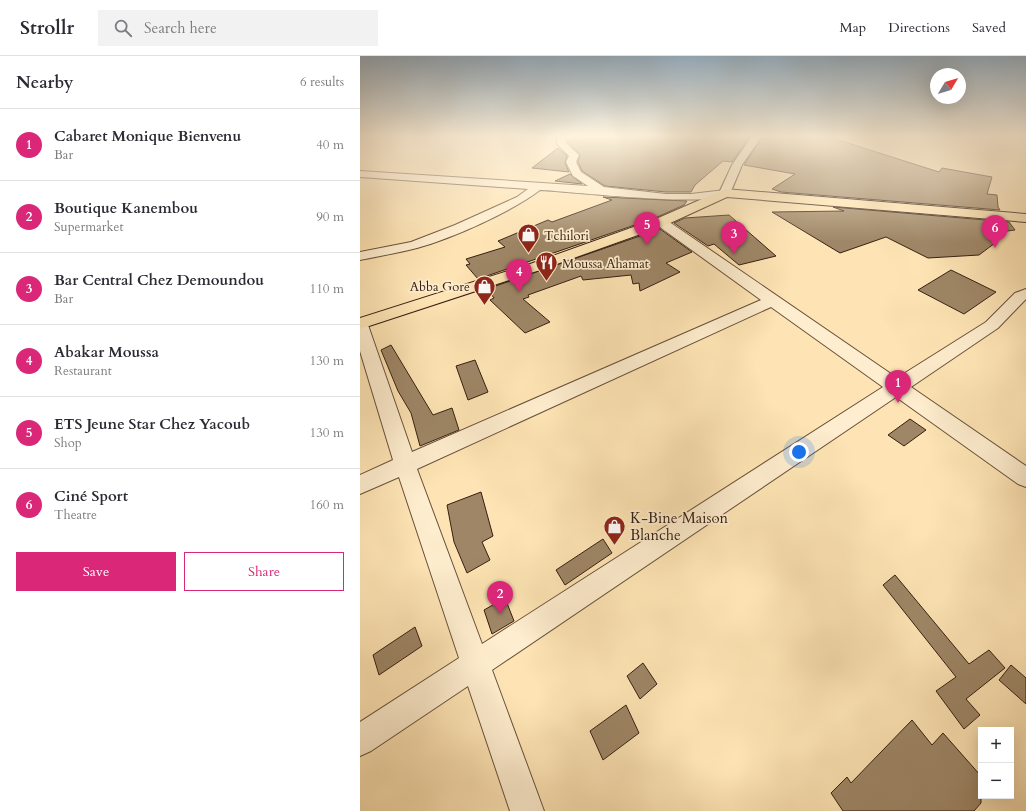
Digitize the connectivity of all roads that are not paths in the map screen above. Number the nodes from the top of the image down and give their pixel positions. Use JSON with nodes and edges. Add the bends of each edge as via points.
{"nodes":[{"id":1,"x":576,"y":171,"type":"edge"},
{"id":2,"x":734,"y":171,"type":"edge"},
{"id":3,"x":360,"y":174,"type":"edge"},
{"id":4,"x":537,"y":187,"type":"junction"},
{"id":5,"x":602,"y":191,"type":"junction"},
{"id":6,"x":725,"y":193,"type":"junction"},
{"id":7,"x":1026,"y":218,"type":"edge"},
{"id":8,"x":661,"y":222,"type":"junction"},
{"id":9,"x":360,"y":256,"type":"edge"},
{"id":10,"x":1026,"y":293,"type":"edge"},
{"id":11,"x":773,"y":300,"type":"junction"},
{"id":12,"x":360,"y":325,"type":"edge"},
{"id":13,"x":897,"y":387,"type":"junction"},
{"id":14,"x":405,"y":464,"type":"junction"},
{"id":15,"x":1026,"y":478,"type":"edge"},
{"id":16,"x":360,"y":485,"type":"edge"},
{"id":17,"x":475,"y":665,"type":"junction"},
{"id":18,"x":360,"y":740,"type":"edge"},
{"id":19,"x":527,"y":811,"type":"edge"}],
"edges":[{"from":1,"to":5,"type":"street"},
{"from":2,"to":6,"type":"main road"},
{"from":3,"to":4,"type":"street"},
{"from":4,"to":5,"type":"street"},
{"from":4,"to":9,"type":"street","via":[[521,199],[459,228],[414,245]]},
{"from":5,"to":6,"type":"street","via":[[666,197]]},
{"from":6,"to":7,"type":"main road"},
{"from":6,"to":8,"type":"main road"},
{"from":8,"to":11,"type":"street"},
{"from":8,"to":12,"type":"main road"},
{"from":10,"to":13,"type":"street","via":[[992,325]]},
{"from":11,"to":13,"type":"street"},
{"from":11,"to":14,"type":"street"},
{"from":12,"to":14,"type":"street"},
{"from":13,"to":15,"type":"street"},
{"from":13,"to":17,"type":"street"},
{"from":14,"to":16,"type":"street"},
{"from":14,"to":17,"type":"street"},
{"from":17,"to":18,"type":"street"},
{"from":17,"to":19,"type":"street"}]}
